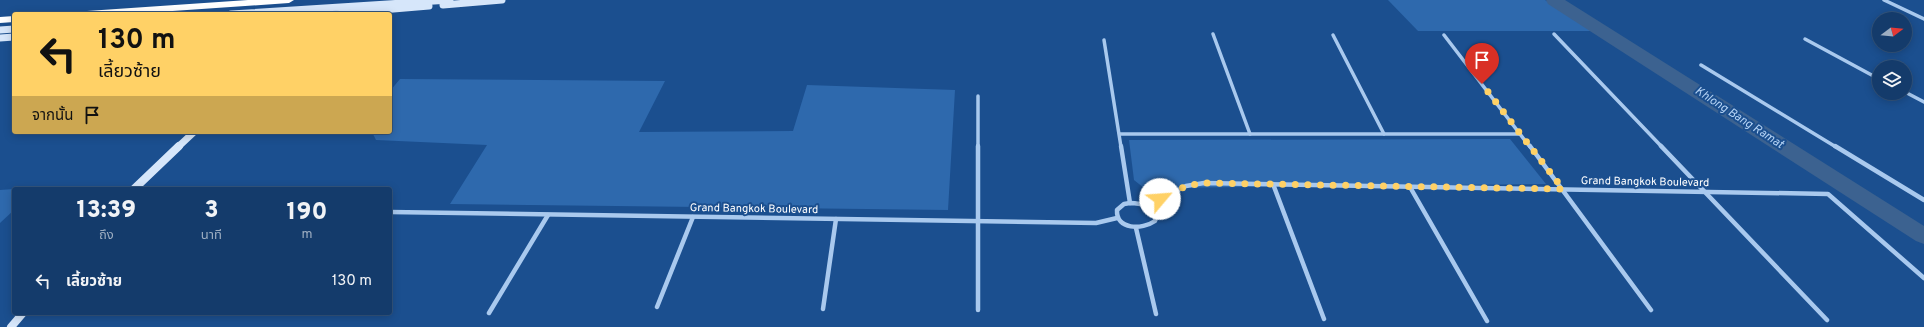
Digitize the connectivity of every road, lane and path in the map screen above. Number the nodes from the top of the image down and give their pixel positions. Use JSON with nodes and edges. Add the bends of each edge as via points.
{"nodes":[{"id":1,"x":289,"y":0,"type":"edge"},
{"id":2,"x":450,"y":0,"type":"edge"},
{"id":3,"x":502,"y":0,"type":"edge"},
{"id":4,"x":1884,"y":0,"type":"edge"},
{"id":5,"x":394,"y":9,"type":"junction"},
{"id":6,"x":116,"y":12,"type":"edge"},
{"id":7,"x":262,"y":12,"type":"edge"},
{"id":8,"x":358,"y":12,"type":"edge"},
{"id":9,"x":392,"y":13,"type":"edge"},
{"id":10,"x":12,"y":19,"type":"edge"},
{"id":11,"x":1924,"y":19,"type":"edge"},
{"id":12,"x":0,"y":20,"type":"edge"},
{"id":13,"x":12,"y":29,"type":"edge"},
{"id":14,"x":0,"y":30,"type":"edge"},
{"id":15,"x":1213,"y":34,"type":"dead end"},
{"id":16,"x":1554,"y":34,"type":"dead end"},
{"id":17,"x":1333,"y":35,"type":"dead end"},
{"id":18,"x":1444,"y":35,"type":"dead end"},
{"id":19,"x":0,"y":38,"type":"edge"},
{"id":20,"x":12,"y":38,"type":"edge"},
{"id":21,"x":1805,"y":39,"type":"dead end"},
{"id":22,"x":1104,"y":40,"type":"dead end"},
{"id":23,"x":1701,"y":65,"type":"dead end"},
{"id":24,"x":1872,"y":74,"type":"edge"},
{"id":25,"x":978,"y":96,"type":"dead end"},
{"id":26,"x":1912,"y":96,"type":"edge"},
{"id":27,"x":1924,"y":102,"type":"edge"},
{"id":28,"x":192,"y":134,"type":"edge"},
{"id":29,"x":1120,"y":134,"type":"junction"},
{"id":30,"x":1250,"y":134,"type":"junction"},
{"id":31,"x":1384,"y":134,"type":"junction"},
{"id":32,"x":1520,"y":134,"type":"junction"},
{"id":33,"x":1273,"y":184,"type":"junction"},
{"id":34,"x":136,"y":187,"type":"edge"},
{"id":35,"x":1410,"y":187,"type":"junction"},
{"id":36,"x":1563,"y":189,"type":"junction"},
{"id":37,"x":1704,"y":192,"type":"junction"},
{"id":38,"x":1923,"y":199,"type":"edge"},
{"id":39,"x":1130,"y":203,"type":"junction"},
{"id":40,"x":1147,"y":206,"type":"junction"},
{"id":41,"x":392,"y":213,"type":"edge"},
{"id":42,"x":548,"y":214,"type":"junction"},
{"id":43,"x":693,"y":217,"type":"junction"},
{"id":44,"x":1117,"y":218,"type":"junction"},
{"id":45,"x":836,"y":219,"type":"junction"},
{"id":46,"x":978,"y":221,"type":"junction"},
{"id":47,"x":1136,"y":228,"type":"junction"},
{"id":48,"x":1924,"y":278,"type":"edge"},
{"id":49,"x":657,"y":307,"type":"dead end"},
{"id":50,"x":823,"y":309,"type":"dead end"},
{"id":51,"x":978,"y":310,"type":"dead end"},
{"id":52,"x":1651,"y":310,"type":"dead end"},
{"id":53,"x":489,"y":313,"type":"dead end"},
{"id":54,"x":1156,"y":314,"type":"dead end"},
{"id":55,"x":21,"y":315,"type":"edge"},
{"id":56,"x":1324,"y":319,"type":"dead end"},
{"id":57,"x":1827,"y":320,"type":"dead end"},
{"id":58,"x":1486,"y":321,"type":"dead end"},
{"id":59,"x":11,"y":327,"type":"edge"}],
"edges":[{"from":1,"to":6,"type":"highway"},
{"from":2,"to":7,"type":"main road"},
{"from":3,"to":5,"type":"main road"},
{"from":4,"to":11,"type":"street"},
{"from":5,"to":8,"type":"main road"},
{"from":5,"to":9,"type":"main road"},
{"from":10,"to":12,"type":"highway"},
{"from":13,"to":14,"type":"main road"},
{"from":15,"to":30,"type":"street"},
{"from":16,"to":37,"type":"street"},
{"from":17,"to":31,"type":"street"},
{"from":18,"to":32,"type":"street"},
{"from":19,"to":20,"type":"main road"},
{"from":21,"to":24,"type":"street"},
{"from":22,"to":29,"type":"street"},
{"from":23,"to":38,"type":"street"},
{"from":25,"to":46,"type":"street"},
{"from":26,"to":27,"type":"street"},
{"from":28,"to":34,"type":"main road"},
{"from":29,"to":30,"type":"street"},
{"from":29,"to":39,"type":"street"},
{"from":30,"to":31,"type":"street"},
{"from":31,"to":32,"type":"street"},
{"from":32,"to":36,"type":"street"},
{"from":33,"to":35,"type":"street","name":"Grand Bangkok Boulevard"},
{"from":33,"to":40,"type":"street","name":"Grand Bangkok Boulevard","via":[[1204,183],[1186,186]]},
{"from":33,"to":56,"type":"street"},
{"from":35,"to":36,"type":"street","name":"Grand Bangkok Boulevard"},
{"from":35,"to":58,"type":"street"},
{"from":36,"to":37,"type":"street","name":"Grand Bangkok Boulevard"},
{"from":36,"to":52,"type":"street"},
{"from":37,"to":48,"type":"street","name":"Grand Bangkok Boulevard","via":[[1828,194]]},
{"from":37,"to":57,"type":"street"},
{"from":39,"to":40,"type":"street"},
{"from":39,"to":44,"type":"street","via":[[1117,210]]},
{"from":40,"to":47,"type":"street","via":[[1156,217],[1146,227]]},
{"from":41,"to":42,"type":"street","name":"Grand Bangkok Boulevard"},
{"from":42,"to":43,"type":"street","name":"Grand Bangkok Boulevard"},
{"from":42,"to":53,"type":"street"},
{"from":43,"to":45,"type":"street","name":"Grand Bangkok Boulevard"},
{"from":43,"to":49,"type":"street"},
{"from":44,"to":46,"type":"street","name":"Grand Bangkok Boulevard","via":[[1096,223]]},
{"from":44,"to":47,"type":"street","via":[[1126,225]]},
{"from":45,"to":46,"type":"street","name":"Grand Bangkok Boulevard"},
{"from":45,"to":50,"type":"street"},
{"from":46,"to":51,"type":"street"},
{"from":47,"to":54,"type":"street"},
{"from":55,"to":59,"type":"main road"}]}
